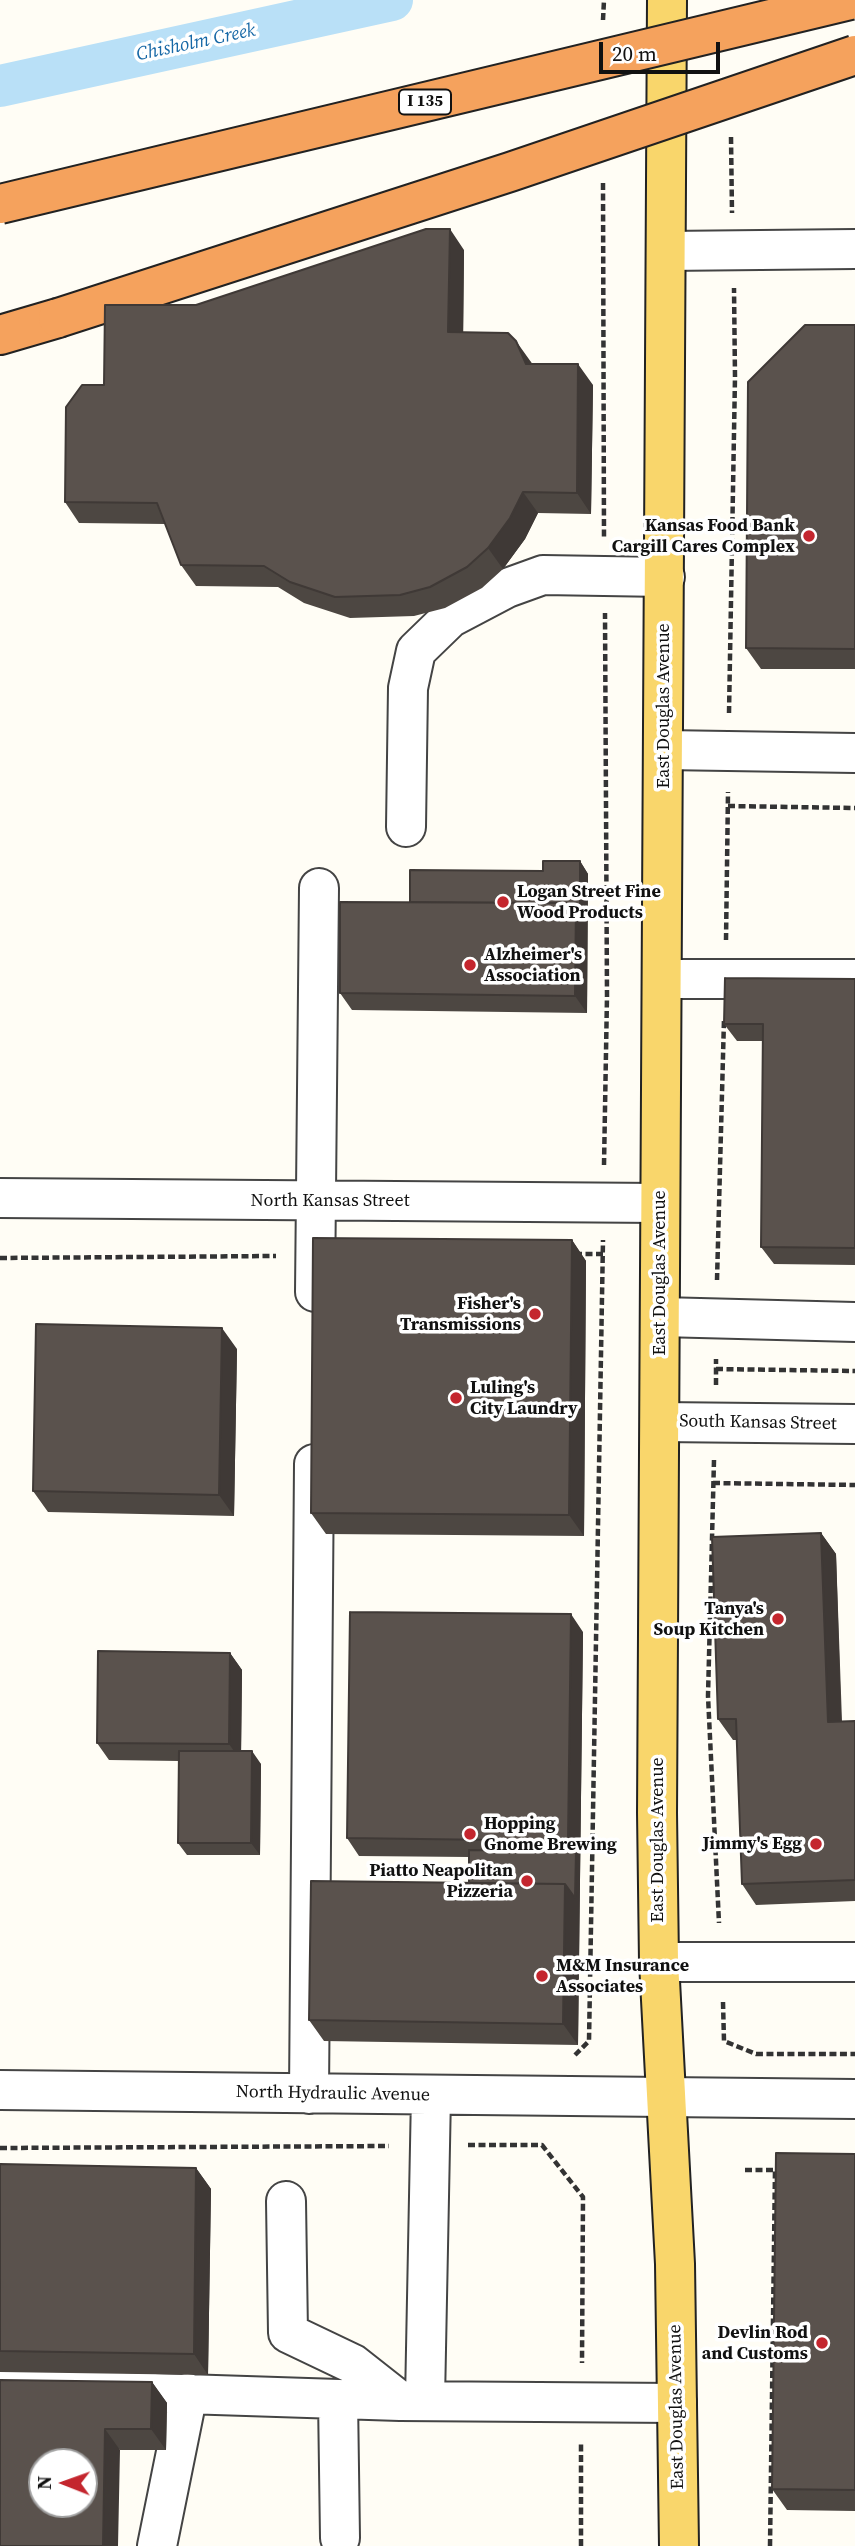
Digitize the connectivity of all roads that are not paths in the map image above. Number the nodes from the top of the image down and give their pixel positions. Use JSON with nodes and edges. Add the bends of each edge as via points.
{"nodes":[{"id":1,"x":667,"y":0,"type":"edge"},
{"id":2,"x":850,"y":0,"type":"edge"},
{"id":3,"x":855,"y":55,"type":"edge"},
{"id":4,"x":0,"y":204,"type":"edge"},
{"id":5,"x":855,"y":249,"type":"edge"},
{"id":6,"x":666,"y":251,"type":"junction"},
{"id":7,"x":0,"y":335,"type":"edge"},
{"id":8,"x":665,"y":577,"type":"junction"},
{"id":9,"x":664,"y":750,"type":"junction"},
{"id":10,"x":855,"y":753,"type":"edge"},
{"id":11,"x":407,"y":827,"type":"dead end"},
{"id":12,"x":319,"y":888,"type":"dead end"},
{"id":13,"x":662,"y":979,"type":"junction"},
{"id":14,"x":855,"y":979,"type":"edge"},
{"id":15,"x":0,"y":1198,"type":"edge"},
{"id":16,"x":316,"y":1200,"type":"junction"},
{"id":17,"x":660,"y":1203,"type":"junction"},
{"id":18,"x":660,"y":1317,"type":"junction"},
{"id":19,"x":855,"y":1322,"type":"edge"},
{"id":20,"x":315,"y":1324,"type":"edge"},
{"id":21,"x":660,"y":1422,"type":"junction"},
{"id":22,"x":855,"y":1424,"type":"edge"},
{"id":23,"x":314,"y":1432,"type":"edge"},
{"id":24,"x":659,"y":1962,"type":"junction"},
{"id":25,"x":855,"y":1962,"type":"edge"},
{"id":26,"x":0,"y":2090,"type":"edge"},
{"id":27,"x":309,"y":2094,"type":"junction"},
{"id":28,"x":431,"y":2095,"type":"junction"},
{"id":29,"x":666,"y":2098,"type":"junction"},
{"id":30,"x":855,"y":2099,"type":"edge"},
{"id":31,"x":286,"y":2201,"type":"dead end"},
{"id":32,"x":0,"y":2388,"type":"edge"},
{"id":33,"x":188,"y":2393,"type":"junction"},
{"id":34,"x":338,"y":2399,"type":"junction"},
{"id":35,"x":412,"y":2401,"type":"junction"},
{"id":36,"x":677,"y":2403,"type":"junction"},
{"id":37,"x":340,"y":2538,"type":"dead end"},
{"id":38,"x":158,"y":2546,"type":"edge"},
{"id":39,"x":679,"y":2546,"type":"edge"}],
"edges":[{"from":1,"to":6,"type":"main road","name":"East Douglas Avenue"},
{"from":2,"to":4,"type":"highway","number":"I 135","bridge":true},
{"from":3,"to":7,"type":"highway","bridge":true,"via":[[510,172]]},
{"from":5,"to":6,"type":"street"},
{"from":6,"to":8,"type":"main road","name":"East Douglas Avenue"},
{"from":8,"to":9,"type":"main road","name":"East Douglas Avenue"},
{"from":8,"to":11,"type":"street","via":[[543,575],[450,618],[416,652],[408,688]]},
{"from":9,"to":10,"type":"street"},
{"from":9,"to":13,"type":"main road","name":"East Douglas Avenue"},
{"from":12,"to":16,"type":"street"},
{"from":13,"to":14,"type":"street"},
{"from":13,"to":17,"type":"main road","name":"East Douglas Avenue"},
{"from":15,"to":16,"type":"street","name":"North Kansas Street"},
{"from":16,"to":17,"type":"street","name":"North Kansas Street"},
{"from":16,"to":20,"type":"street"},
{"from":17,"to":18,"type":"main road","name":"East Douglas Avenue"},
{"from":18,"to":19,"type":"street"},
{"from":18,"to":21,"type":"main road","name":"East Douglas Avenue"},
{"from":21,"to":22,"type":"street","name":"South Kansas Street"},
{"from":21,"to":24,"type":"main road","name":"East Douglas Avenue"},
{"from":23,"to":27,"type":"street"},
{"from":24,"to":25,"type":"street"},
{"from":24,"to":29,"type":"main road","name":"East Douglas Avenue"},
{"from":26,"to":27,"type":"street","name":"North Hydraulic Avenue"},
{"from":27,"to":28,"type":"street","name":"North Hydraulic Avenue"},
{"from":28,"to":29,"type":"street","name":"North Hydraulic Avenue"},
{"from":28,"to":35,"type":"street"},
{"from":29,"to":30,"type":"street","name":"North Hydraulic Avenue"},
{"from":29,"to":36,"type":"main road","name":"East Douglas Avenue"},
{"from":31,"to":35,"type":"street","via":[[288,2333],[354,2364]]},
{"from":32,"to":33,"type":"street"},
{"from":33,"to":34,"type":"street"},
{"from":33,"to":38,"type":"street"},
{"from":34,"to":35,"type":"street"},
{"from":34,"to":37,"type":"street"},
{"from":35,"to":36,"type":"street"},
{"from":36,"to":39,"type":"main road","name":"East Douglas Avenue"}]}
